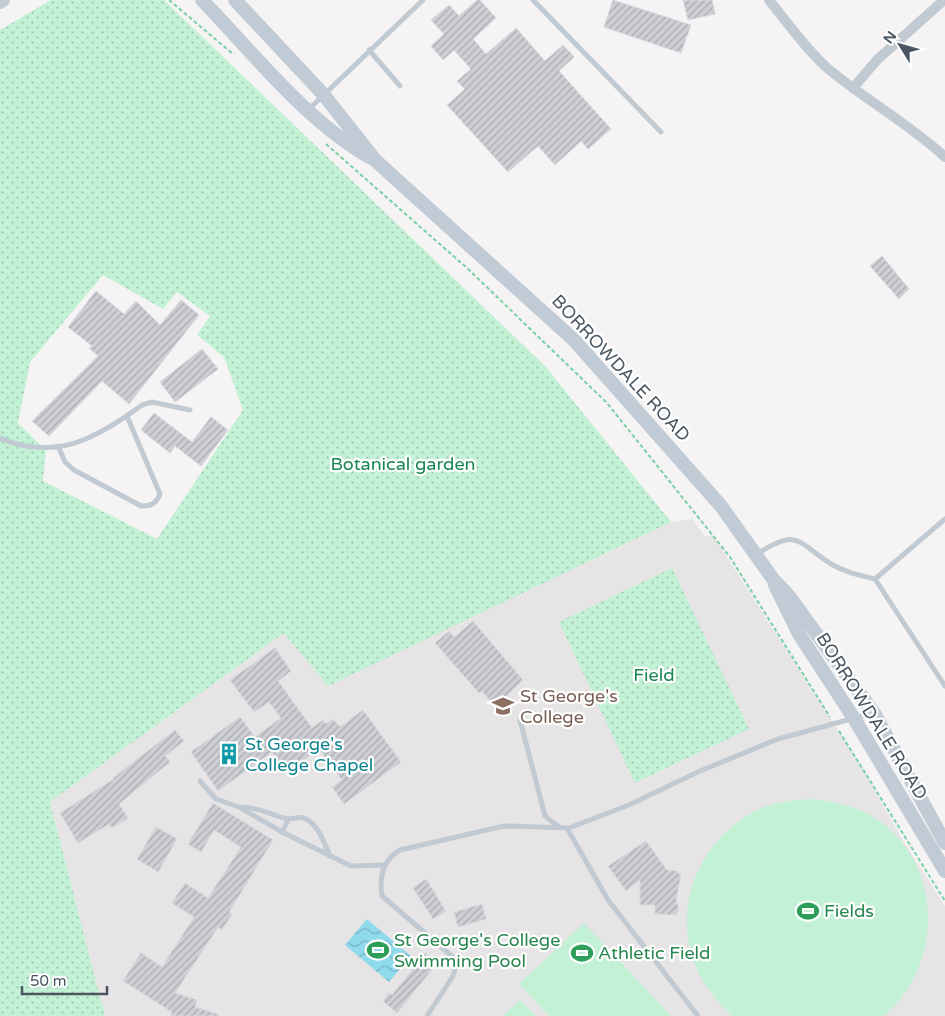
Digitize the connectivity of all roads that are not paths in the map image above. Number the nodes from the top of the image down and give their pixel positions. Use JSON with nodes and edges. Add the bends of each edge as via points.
{"nodes":[{"id":1,"x":202,"y":0,"type":"edge"},
{"id":2,"x":235,"y":0,"type":"edge"},
{"id":3,"x":423,"y":0,"type":"edge"},
{"id":4,"x":533,"y":0,"type":"edge"},
{"id":5,"x":769,"y":0,"type":"edge"},
{"id":6,"x":944,"y":0,"type":"edge"},
{"id":7,"x":369,"y":50,"type":"junction"},
{"id":8,"x":400,"y":86,"type":"dead end"},
{"id":9,"x":852,"y":88,"type":"junction"},
{"id":10,"x":323,"y":94,"type":"junction"},
{"id":11,"x":308,"y":110,"type":"junction"},
{"id":12,"x":661,"y":132,"type":"dead end"},
{"id":13,"x":945,"y":157,"type":"edge"},
{"id":14,"x":376,"y":161,"type":"junction"},
{"id":15,"x":190,"y":410,"type":"dead end"},
{"id":16,"x":127,"y":416,"type":"junction"},
{"id":17,"x":0,"y":438,"type":"edge"},
{"id":18,"x":58,"y":446,"type":"junction"},
{"id":19,"x":945,"y":519,"type":"edge"},
{"id":20,"x":756,"y":555,"type":"junction"},
{"id":21,"x":773,"y":579,"type":"junction"},
{"id":22,"x":875,"y":579,"type":"junction"},
{"id":23,"x":945,"y":686,"type":"edge"},
{"id":24,"x":874,"y":713,"type":"junction"},
{"id":25,"x":520,"y":720,"type":"dead end"},
{"id":26,"x":855,"y":720,"type":"junction"},
{"id":27,"x":200,"y":781,"type":"dead end"},
{"id":28,"x":239,"y":807,"type":"junction"},
{"id":29,"x":288,"y":820,"type":"junction"},
{"id":30,"x":569,"y":828,"type":"junction"},
{"id":31,"x":282,"y":832,"type":"junction"},
{"id":32,"x":945,"y":843,"type":"edge"},
{"id":33,"x":330,"y":856,"type":"junction"},
{"id":34,"x":386,"y":865,"type":"junction"},
{"id":35,"x":945,"y":871,"type":"edge"},
{"id":36,"x":427,"y":1016,"type":"edge"},
{"id":37,"x":698,"y":1016,"type":"edge"}],
"edges":[{"from":1,"to":11,"type":"main road","name":"BORROWDALE ROAD"},
{"from":2,"to":10,"type":"main road","name":"BORROWDALE ROAD"},
{"from":3,"to":7,"type":"lane"},
{"from":4,"to":12,"type":"lane"},
{"from":5,"to":9,"type":"street","via":[[824,65]]},
{"from":6,"to":9,"type":"street","via":[[877,60]]},
{"from":7,"to":8,"type":"lane"},
{"from":7,"to":10,"type":"lane"},
{"from":9,"to":13,"type":"street","via":[[894,115]]},
{"from":10,"to":11,"type":"lane"},
{"from":10,"to":14,"type":"main road","name":"BORROWDALE ROAD"},
{"from":11,"to":14,"type":"main road","name":"BORROWDALE ROAD","via":[[353,148]]},
{"from":14,"to":20,"type":"main road","name":"BORROWDALE ROAD","via":[[574,340],[721,506]]},
{"from":15,"to":16,"type":"lane","via":[[152,402]]},
{"from":16,"to":18,"type":"lane","via":[[93,438],[79,444]]},
{"from":16,"to":18,"type":"lane","via":[[160,494],[150,506],[141,506],[74,470],[65,462]]},
{"from":17,"to":18,"type":"lane","via":[[27,447]]},
{"from":19,"to":22,"type":"lane"},
{"from":20,"to":21,"type":"main road","name":"BORROWDALE ROAD"},
{"from":20,"to":22,"type":"lane","via":[[778,540],[796,540],[848,573]]},
{"from":21,"to":24,"type":"main road","name":"BORROWDALE ROAD","via":[[789,596]]},
{"from":21,"to":26,"type":"main road","name":"BORROWDALE ROAD","via":[[799,634]]},
{"from":22,"to":23,"type":"lane"},
{"from":24,"to":26,"type":"lane"},
{"from":24,"to":32,"type":"main road","name":"BORROWDALE ROAD"},
{"from":25,"to":30,"type":"lane","via":[[545,816],[558,827]]},
{"from":26,"to":30,"type":"lane","via":[[778,739]]},
{"from":26,"to":35,"type":"main road","name":"BORROWDALE ROAD"},
{"from":27,"to":28,"type":"lane","via":[[216,799]]},
{"from":28,"to":29,"type":"lane","via":[[251,807]]},
{"from":28,"to":31,"type":"lane"},
{"from":29,"to":31,"type":"lane"},
{"from":29,"to":33,"type":"lane","via":[[300,817],[312,823]]},
{"from":30,"to":34,"type":"lane","via":[[504,826],[400,850]]},
{"from":30,"to":37,"type":"lane","via":[[608,900]]},
{"from":31,"to":33,"type":"lane"},
{"from":33,"to":34,"type":"lane","via":[[352,866]]},
{"from":34,"to":36,"type":"lane","via":[[380,880],[382,896],[453,957],[456,966]]}]}
